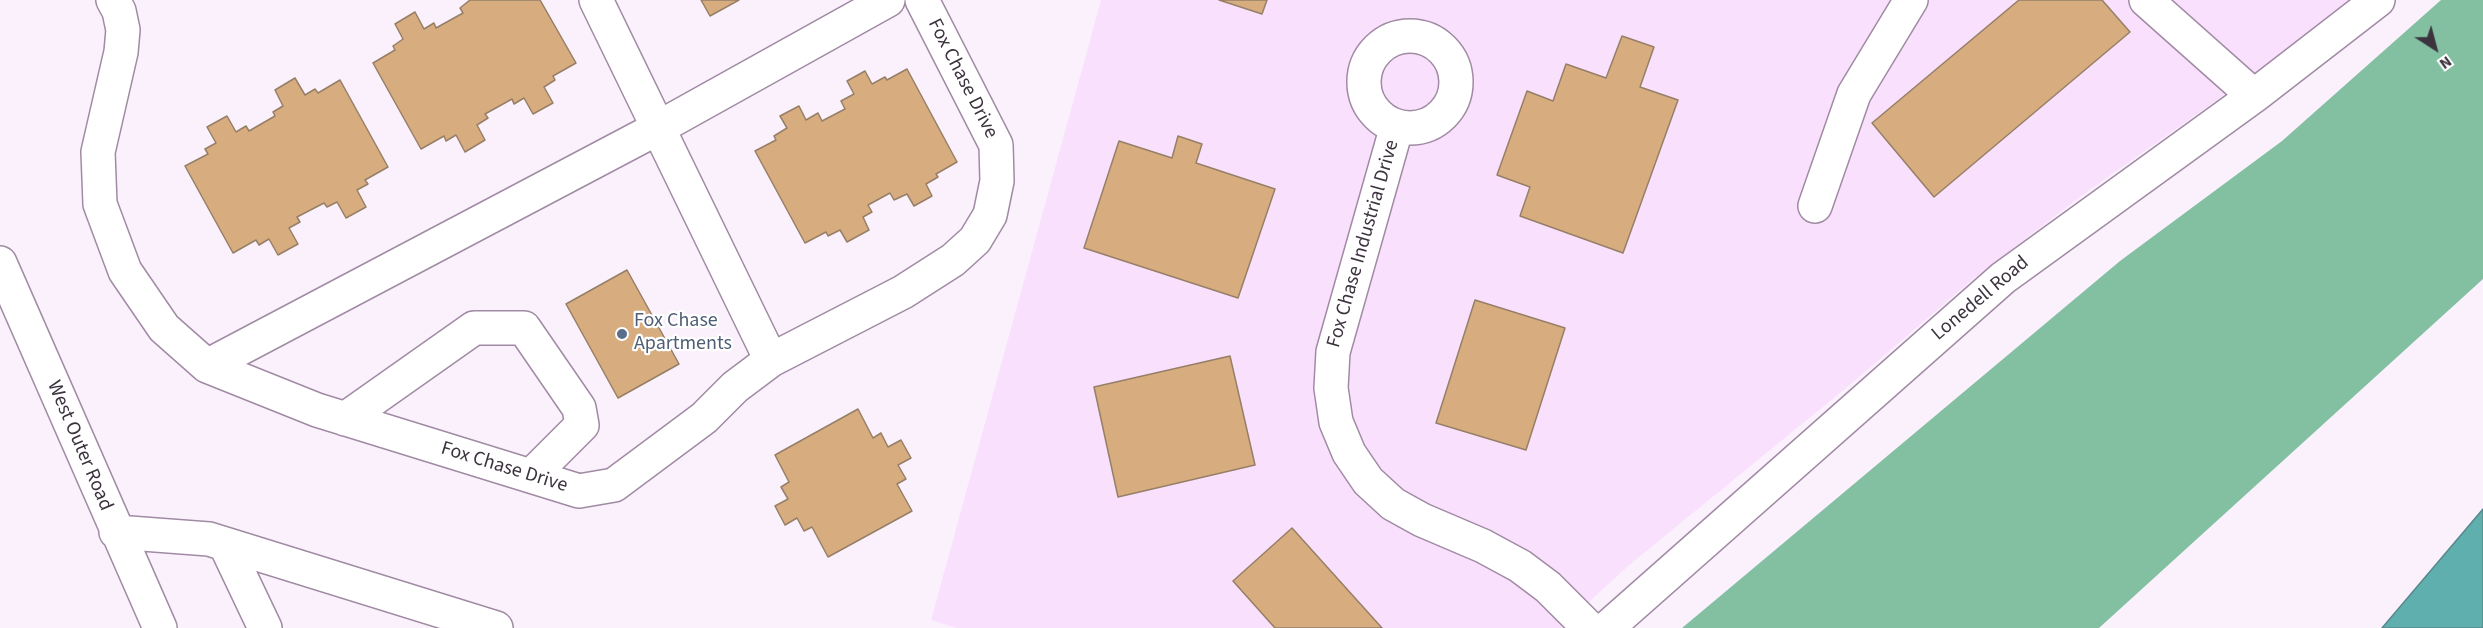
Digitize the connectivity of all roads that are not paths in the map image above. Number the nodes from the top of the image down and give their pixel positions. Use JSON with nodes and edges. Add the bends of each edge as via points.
{"nodes":[{"id":1,"x":113,"y":0,"type":"edge"},
{"id":2,"x":596,"y":0,"type":"edge"},
{"id":3,"x":888,"y":0,"type":"edge"},
{"id":4,"x":922,"y":0,"type":"edge"},
{"id":5,"x":1911,"y":0,"type":"edge"},
{"id":6,"x":2146,"y":0,"type":"edge"},
{"id":7,"x":2378,"y":0,"type":"edge"},
{"id":8,"x":2254,"y":96,"type":"junction"},
{"id":9,"x":1397,"y":126,"type":"dead end"},
{"id":10,"x":658,"y":128,"type":"junction"},
{"id":11,"x":1815,"y":206,"type":"dead end"},
{"id":12,"x":0,"y":264,"type":"edge"},
{"id":13,"x":771,"y":360,"type":"junction"},
{"id":14,"x":207,"y":366,"type":"junction"},
{"id":15,"x":345,"y":419,"type":"junction"},
{"id":16,"x":531,"y":476,"type":"junction"},
{"id":17,"x":116,"y":532,"type":"junction"},
{"id":18,"x":226,"y":546,"type":"junction"},
{"id":19,"x":159,"y":628,"type":"edge"},
{"id":20,"x":265,"y":628,"type":"edge"},
{"id":21,"x":496,"y":628,"type":"edge"},
{"id":22,"x":1589,"y":628,"type":"edge"},
{"id":23,"x":1607,"y":628,"type":"edge"}],
"edges":[{"from":1,"to":14,"type":"street","name":"Fox Chase Drive","via":[[123,30],[122,52],[98,152],[100,204],[125,272],[164,328]]},
{"from":2,"to":10,"type":"street"},
{"from":3,"to":10,"type":"street"},
{"from":4,"to":13,"type":"street","name":"Fox Chase Drive","via":[[996,145],[997,181],[990,215],[975,240],[953,260],[843,325]]},
{"from":5,"to":11,"type":"street","via":[[1854,94]]},
{"from":6,"to":8,"type":"street"},
{"from":7,"to":8,"type":"street","name":"Lonedell Road"},
{"from":8,"to":23,"type":"street","name":"Lonedell Road","via":[[2003,278]]},
{"from":9,"to":22,"type":"street","name":"Fox Chase Industrial Drive","via":[[1333,352],[1331,388],[1340,432],[1368,481],[1393,504],[1520,566],[1548,587]]},
{"from":10,"to":13,"type":"street"},
{"from":10,"to":14,"type":"street"},
{"from":12,"to":17,"type":"street","name":"West Outer Road"},
{"from":13,"to":16,"type":"street","name":"Fox Chase Drive","via":[[735,387],[704,418],[614,485],[579,491]]},
{"from":14,"to":15,"type":"street","name":"Fox Chase Drive"},
{"from":15,"to":16,"type":"street","name":"Fox Chase Drive"},
{"from":15,"to":16,"type":"street","via":[[474,328],[524,328],[579,408],[582,425]]},
{"from":17,"to":18,"type":"street","via":[[209,539]]},
{"from":17,"to":19,"type":"street","name":"West Outer Road"},
{"from":18,"to":20,"type":"street"},
{"from":18,"to":21,"type":"street"}]}
